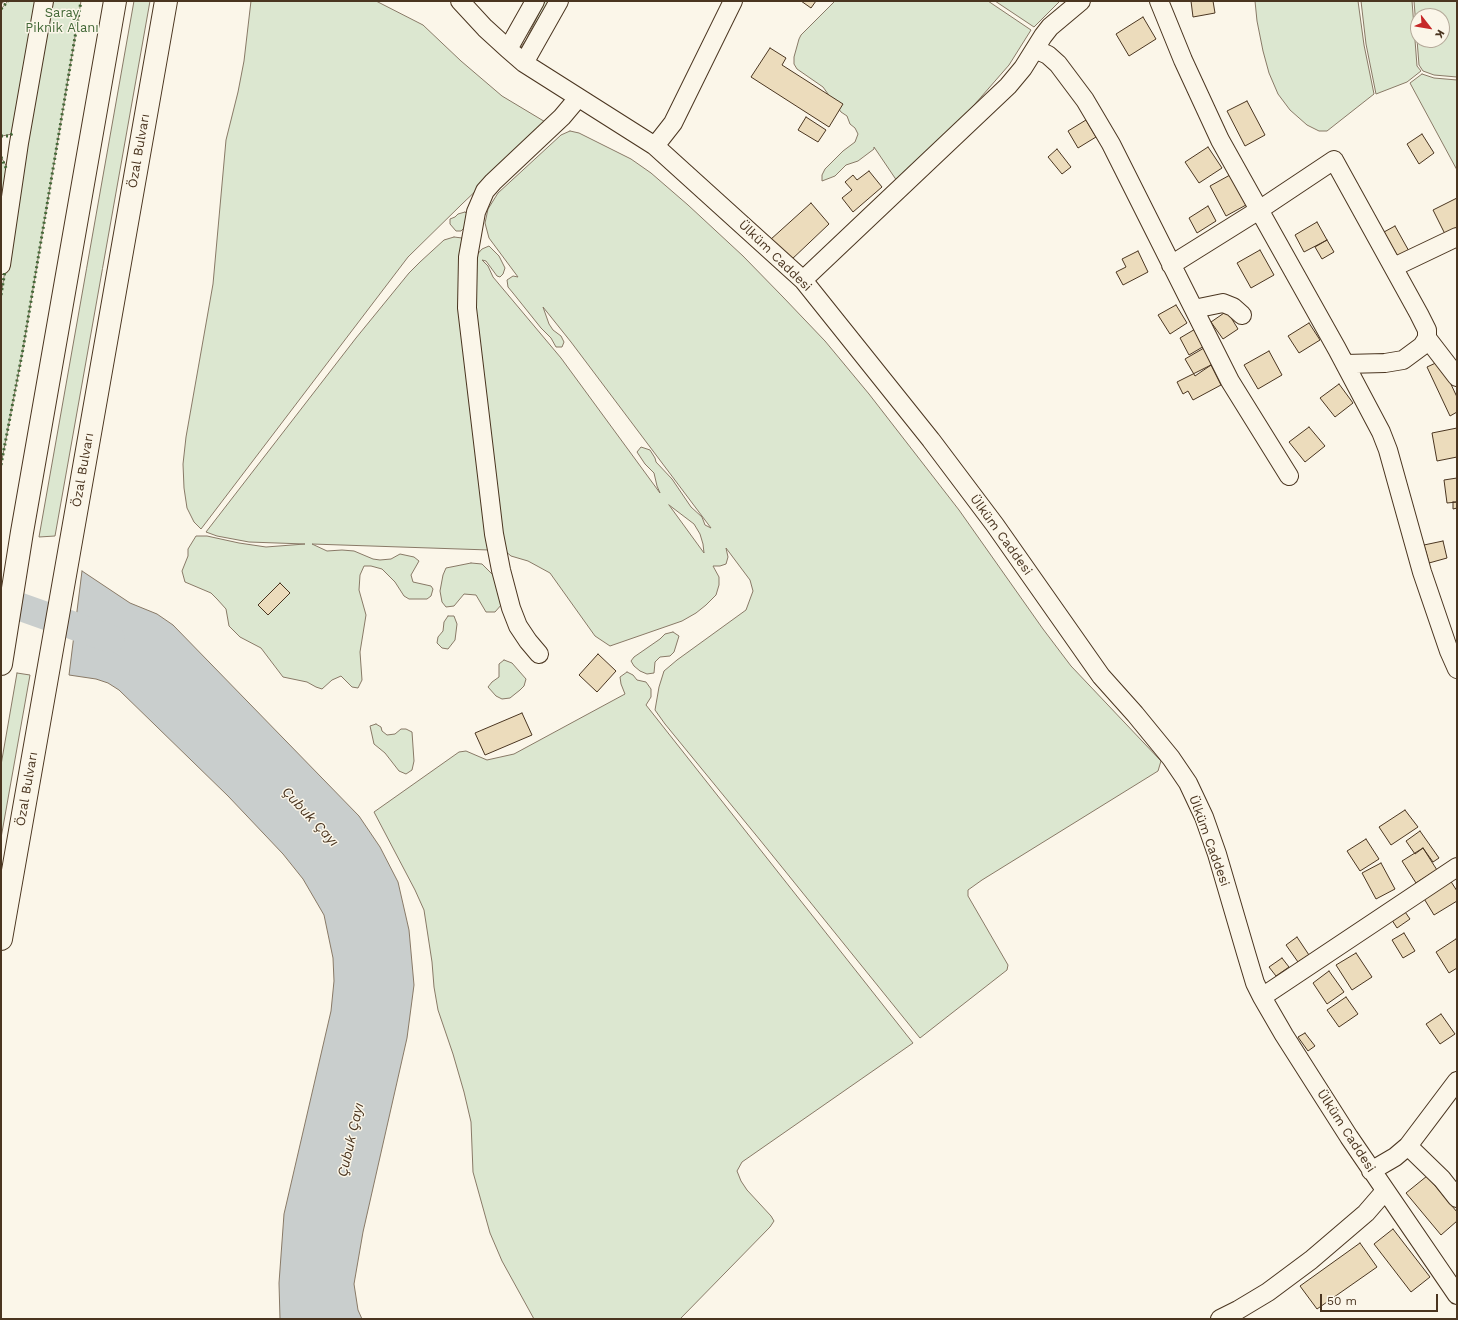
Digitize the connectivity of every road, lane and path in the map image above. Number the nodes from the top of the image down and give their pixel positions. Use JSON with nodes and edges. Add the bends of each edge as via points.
{"nodes":[{"id":1,"x":44,"y":1,"type":"edge"},
{"id":2,"x":114,"y":1,"type":"edge"},
{"id":3,"x":166,"y":1,"type":"edge"},
{"id":4,"x":460,"y":1,"type":"edge"},
{"id":5,"x":535,"y":1,"type":"edge"},
{"id":6,"x":559,"y":1,"type":"edge"},
{"id":7,"x":733,"y":1,"type":"edge"},
{"id":8,"x":1081,"y":1,"type":"edge"},
{"id":9,"x":1159,"y":1,"type":"edge"},
{"id":10,"x":508,"y":49,"type":"junction"},
{"id":11,"x":1035,"y":49,"type":"junction"},
{"id":12,"x":524,"y":63,"type":"junction"},
{"id":13,"x":578,"y":98,"type":"junction"},
{"id":14,"x":655,"y":146,"type":"junction"},
{"id":15,"x":1259,"y":210,"type":"junction"},
{"id":16,"x":1457,"y":237,"type":"edge"},
{"id":17,"x":1,"y":265,"type":"edge"},
{"id":18,"x":1171,"y":265,"type":"junction"},
{"id":19,"x":1394,"y":267,"type":"junction"},
{"id":20,"x":803,"y":280,"type":"junction"},
{"id":21,"x":1194,"y":309,"type":"junction"},
{"id":22,"x":1242,"y":315,"type":"dead end"},
{"id":23,"x":1426,"y":338,"type":"junction"},
{"id":24,"x":1345,"y":364,"type":"junction"},
{"id":25,"x":1457,"y":377,"type":"edge"},
{"id":26,"x":1289,"y":476,"type":"dead end"},
{"id":27,"x":539,"y":654,"type":"dead end"},
{"id":28,"x":1,"y":663,"type":"edge"},
{"id":29,"x":1457,"y":669,"type":"edge"},
{"id":30,"x":1457,"y":867,"type":"edge"},
{"id":31,"x":1,"y":939,"type":"edge"},
{"id":32,"x":1262,"y":997,"type":"junction"},
{"id":33,"x":1457,"y":1081,"type":"edge"},
{"id":34,"x":1408,"y":1146,"type":"junction"},
{"id":35,"x":1371,"y":1171,"type":"junction"},
{"id":36,"x":1385,"y":1191,"type":"junction"},
{"id":37,"x":1457,"y":1198,"type":"edge"},
{"id":38,"x":1457,"y":1295,"type":"edge"},
{"id":39,"x":1220,"y":1319,"type":"edge"}],
"edges":[{"from":1,"to":17,"type":"street"},
{"from":2,"to":28,"type":"highway"},
{"from":3,"to":31,"type":"highway","name":"Özal Bulvarı"},
{"from":4,"to":10,"type":"street","name":"Ülküm Caddesi"},
{"from":5,"to":10,"type":"street"},
{"from":6,"to":12,"type":"street"},
{"from":7,"to":14,"type":"street","via":[[673,123]]},
{"from":8,"to":11,"type":"street","via":[[1050,27]]},
{"from":9,"to":15,"type":"street","via":[[1220,140]]},
{"from":10,"to":12,"type":"street","name":"Ülküm Caddesi"},
{"from":11,"to":18,"type":"street","via":[[1048,55],[1058,64],[1085,100],[1111,144]]},
{"from":11,"to":20,"type":"street","via":[[1008,86]]},
{"from":12,"to":13,"type":"street","name":"Ülküm Caddesi"},
{"from":13,"to":14,"type":"street","name":"Ülküm Caddesi"},
{"from":13,"to":27,"type":"street","via":[[486,191],[476,212],[468,257],[467,308],[494,534],[511,608],[518,626]]},
{"from":14,"to":20,"type":"street","name":"Ülküm Caddesi"},
{"from":15,"to":18,"type":"street"},
{"from":15,"to":19,"type":"street","via":[[1334,160]]},
{"from":15,"to":24,"type":"street"},
{"from":16,"to":19,"type":"street"},
{"from":18,"to":21,"type":"street"},
{"from":19,"to":23,"type":"street","via":[[1427,330]]},
{"from":20,"to":32,"type":"street","name":"Ülküm Caddesi","via":[[931,440],[995,525],[1101,676],[1171,758],[1188,783],[1217,854],[1255,983]]},
{"from":21,"to":22,"type":"street","via":[[1223,303]]},
{"from":21,"to":26,"type":"street","via":[[1230,380]]},
{"from":23,"to":24,"type":"street","via":[[1422,346],[1404,360]]},
{"from":23,"to":25,"type":"street"},
{"from":24,"to":29,"type":"street","via":[[1388,450],[1422,572]]},
{"from":30,"to":32,"type":"street"},
{"from":32,"to":35,"type":"street","name":"Ülküm Caddesi"},
{"from":33,"to":34,"type":"street"},
{"from":34,"to":35,"type":"street"},
{"from":34,"to":37,"type":"street","via":[[1442,1179]]},
{"from":35,"to":36,"type":"street","name":"Ülküm Caddesi"},
{"from":36,"to":38,"type":"street","name":"Ülküm Caddesi"},
{"from":36,"to":39,"type":"street","via":[[1366,1213],[1311,1260],[1268,1292]]}]}
